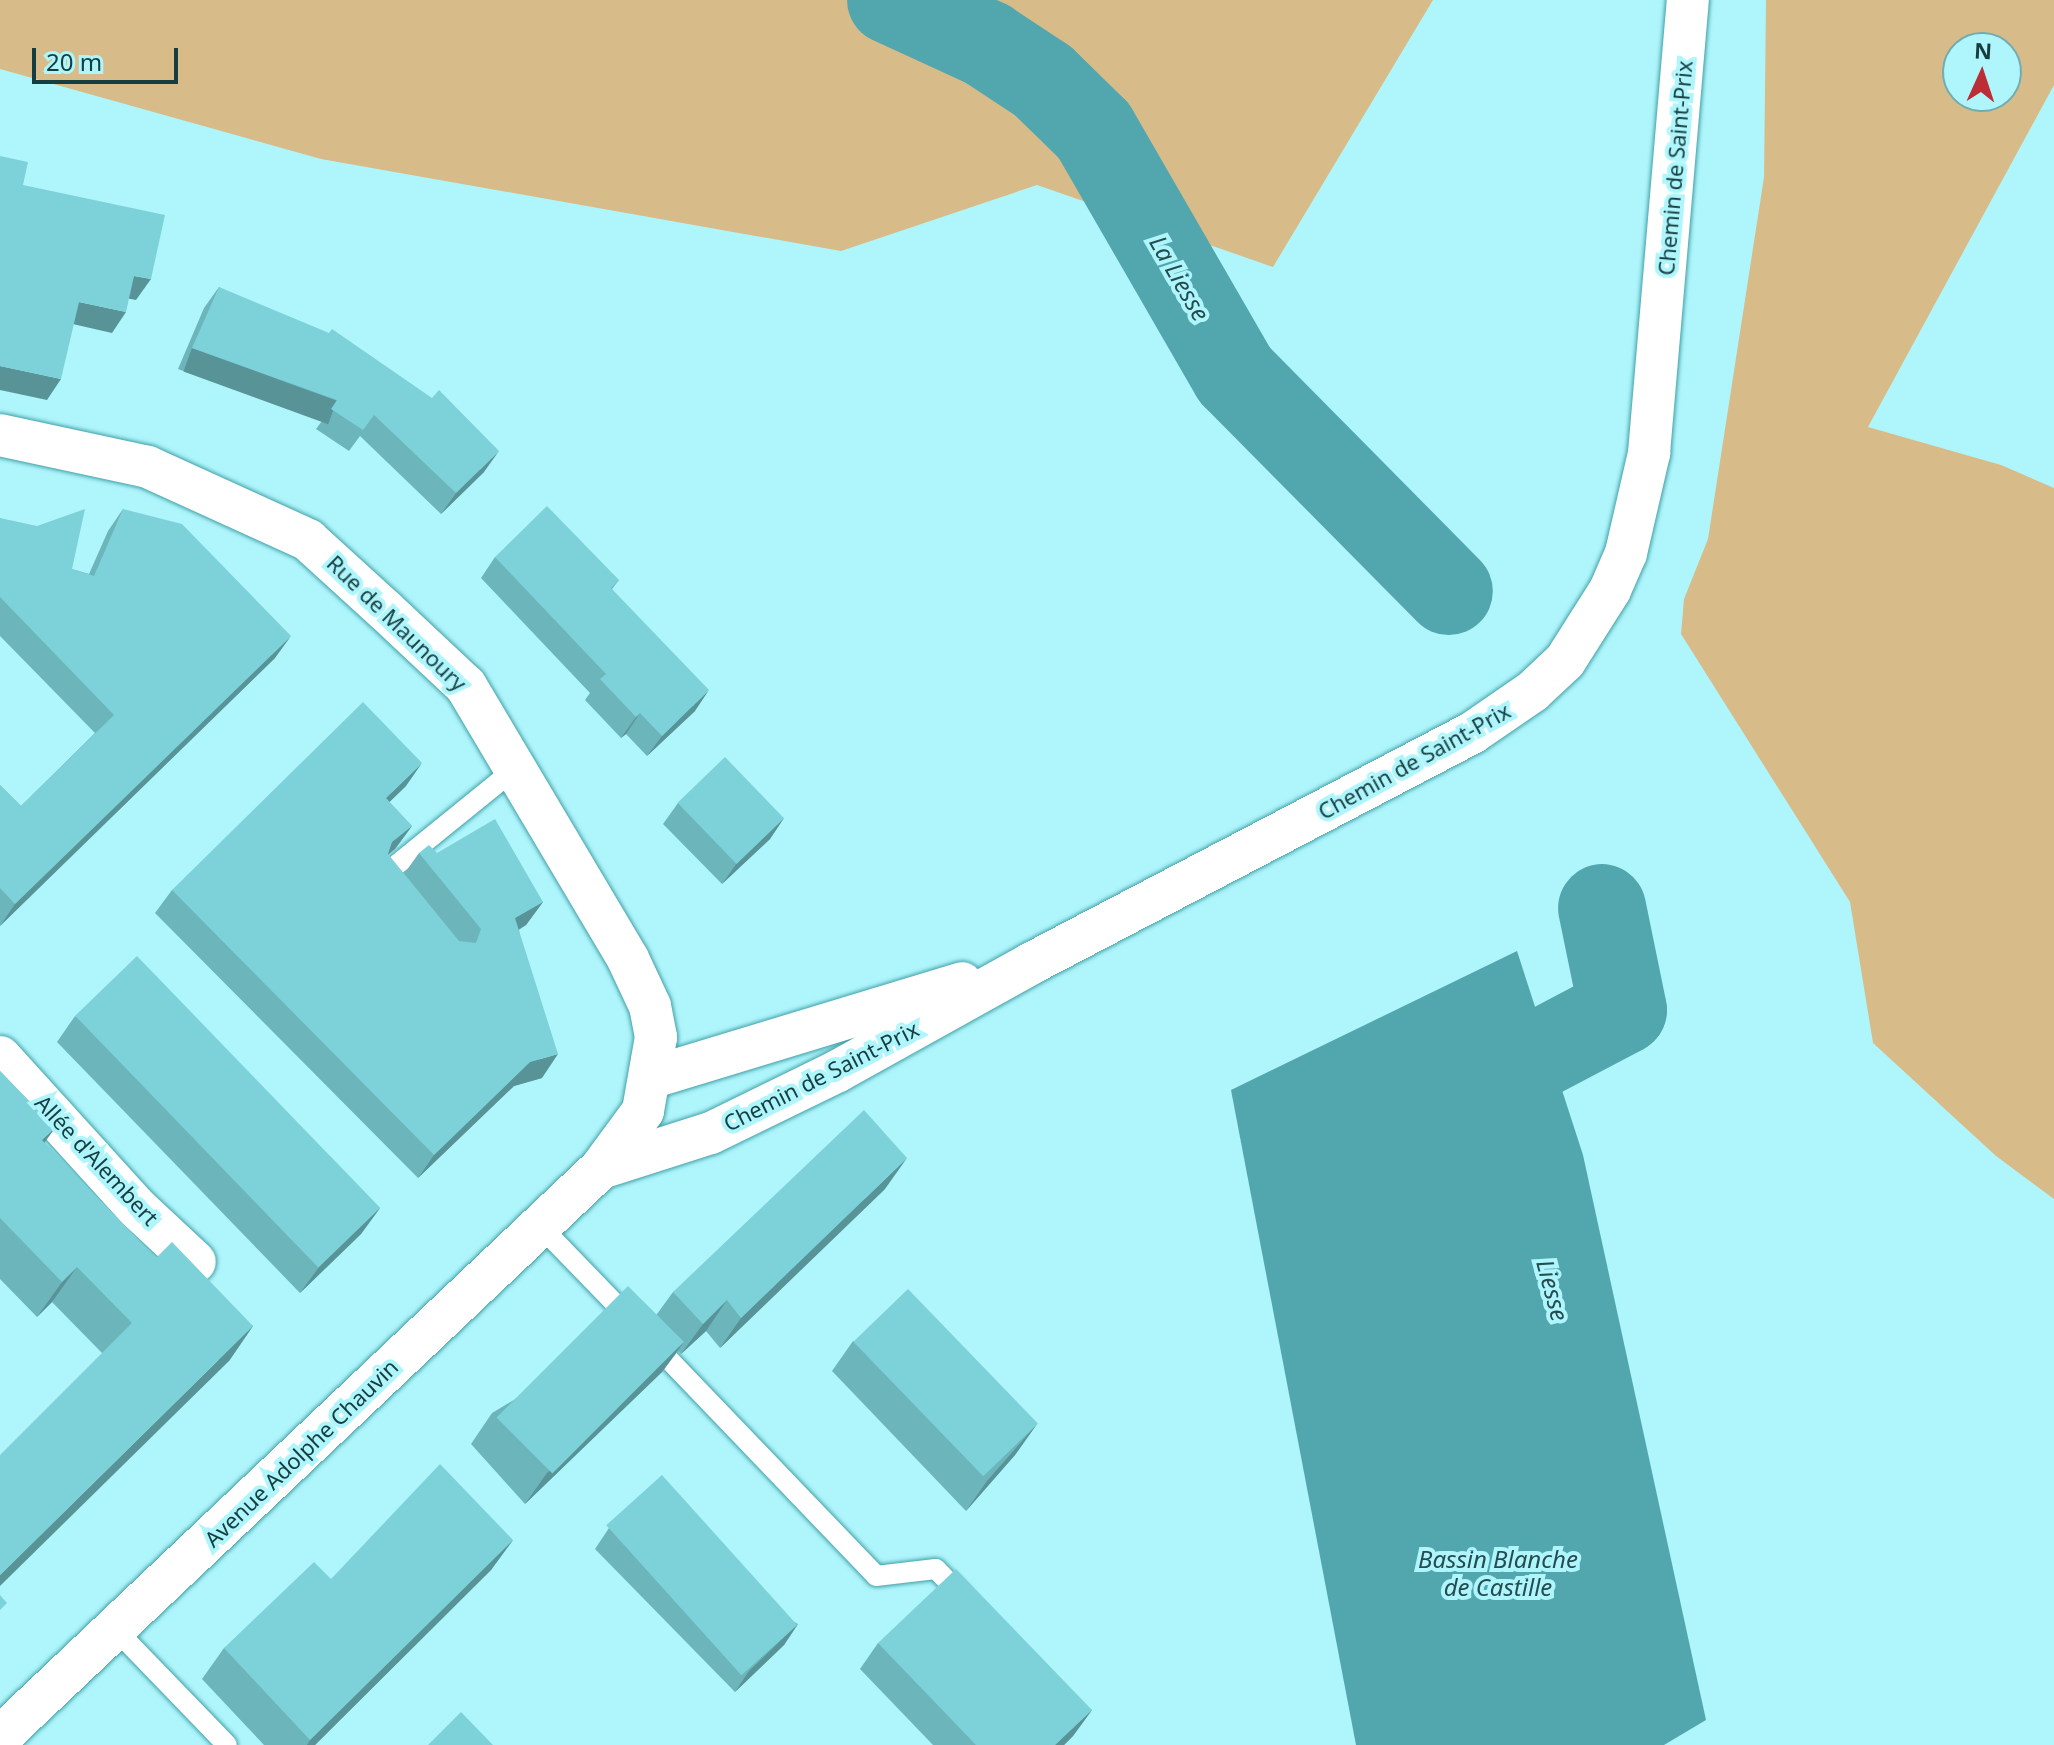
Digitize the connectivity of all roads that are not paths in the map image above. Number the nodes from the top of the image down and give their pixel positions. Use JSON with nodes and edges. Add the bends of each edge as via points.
{"nodes":[{"id":1,"x":1688,"y":0,"type":"edge"},
{"id":2,"x":0,"y":435,"type":"edge"},
{"id":3,"x":515,"y":769,"type":"junction"},
{"id":4,"x":404,"y":898,"type":"edge"},
{"id":5,"x":1032,"y":963,"type":"junction"},
{"id":6,"x":0,"y":1057,"type":"edge"},
{"id":7,"x":653,"y":1077,"type":"junction"},
{"id":8,"x":601,"y":1168,"type":"junction"},
{"id":9,"x":540,"y":1226,"type":"junction"},
{"id":10,"x":195,"y":1262,"type":"edge"},
{"id":11,"x":977,"y":1613,"type":"edge"},
{"id":12,"x":115,"y":1629,"type":"junction"},
{"id":13,"x":0,"y":1737,"type":"edge"},
{"id":14,"x":227,"y":1745,"type":"edge"}],
"edges":[{"from":1,"to":5,"type":"street","name":"Chemin de Saint-Prix","via":[[1649,453],[1626,553],[1572,651],[1533,691],[1472,733]]},
{"from":2,"to":3,"type":"street","name":"Rue de Maunoury","via":[[148,467],[308,540],[466,686]]},
{"from":3,"to":4,"type":"lane","via":[[384,875]]},
{"from":3,"to":7,"type":"street","name":"Rue de Maunoury","via":[[650,1006],[656,1037]]},
{"from":5,"to":7,"type":"street","name":"Chemin de Saint-Prix"},
{"from":5,"to":8,"type":"street","name":"Chemin de Saint-Prix","via":[[838,1071],[711,1133]]},
{"from":6,"to":10,"type":"street","name":"Allée d'Alembert","via":[[137,1208]]},
{"from":7,"to":8,"type":"street","name":"Rue de Maunoury","via":[[643,1111]]},
{"from":8,"to":9,"type":"street","name":"Avenue Adolphe Chauvin"},
{"from":9,"to":11,"type":"lane","via":[[876,1576],[936,1569]]},
{"from":9,"to":12,"type":"street","name":"Avenue Adolphe Chauvin"},
{"from":12,"to":13,"type":"street","name":"Avenue Adolphe Chauvin"},
{"from":12,"to":14,"type":"lane"}]}
